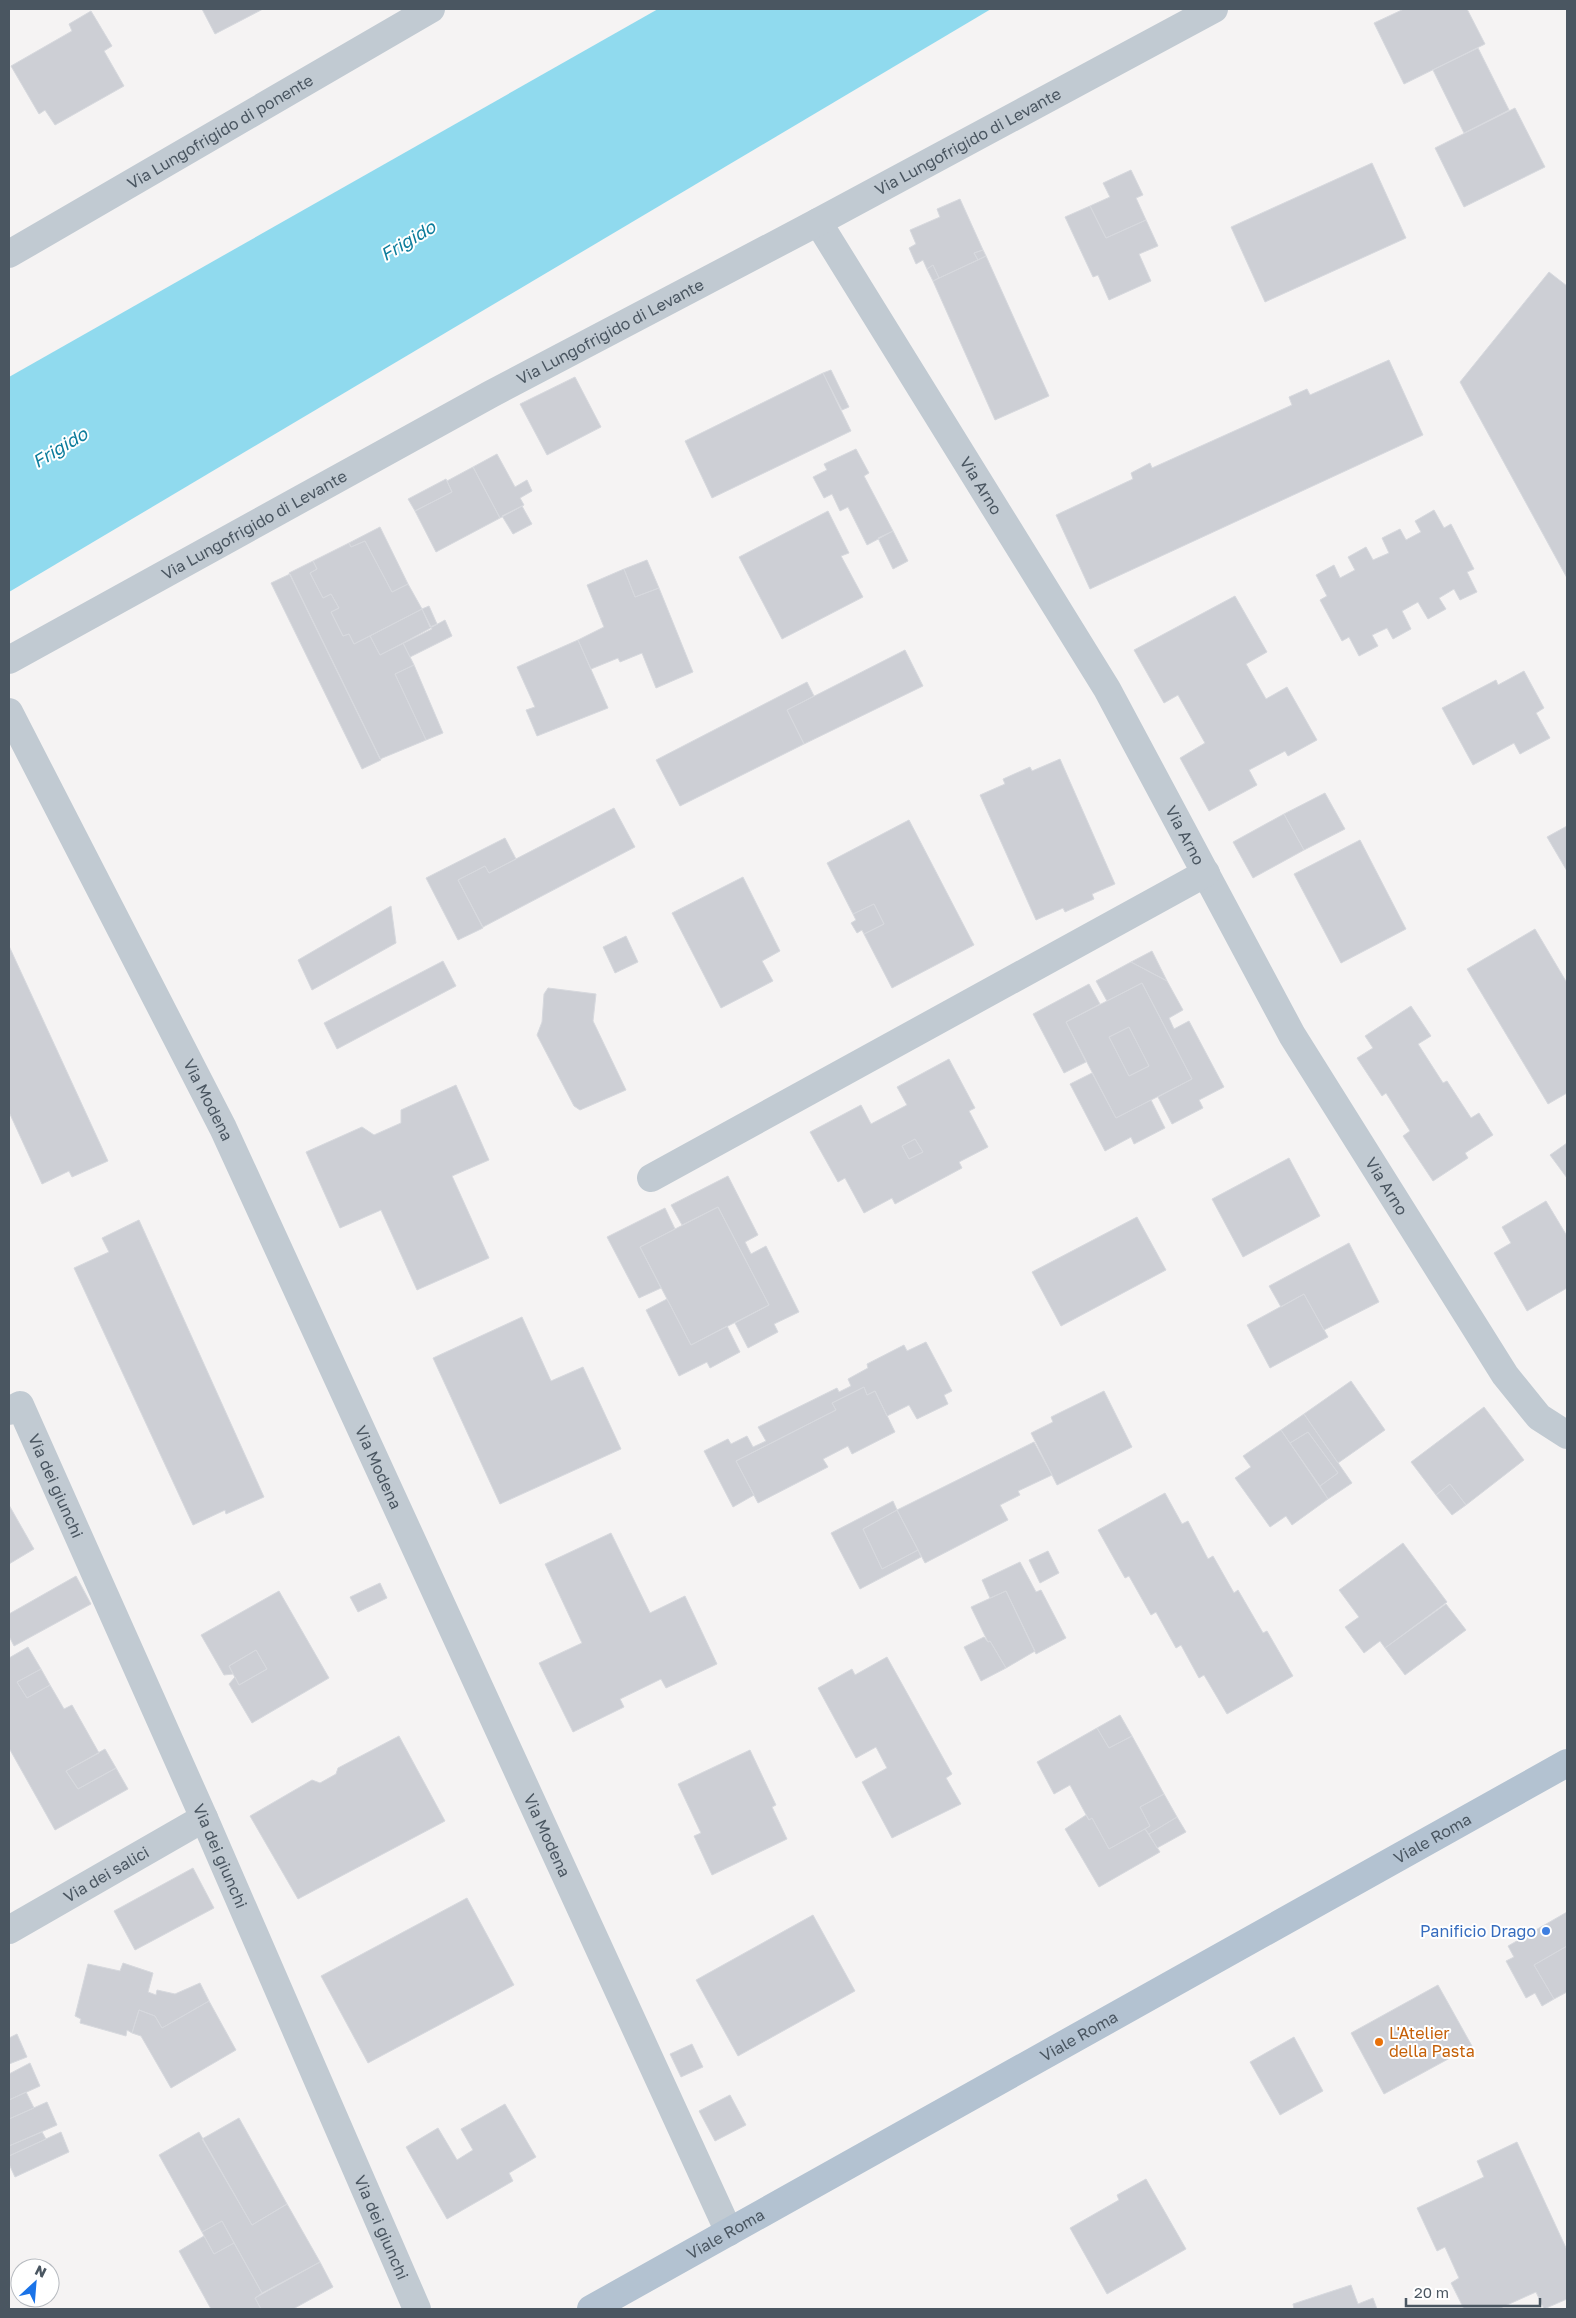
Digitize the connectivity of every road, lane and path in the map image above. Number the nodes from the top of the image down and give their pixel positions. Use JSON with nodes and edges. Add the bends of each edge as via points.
{"nodes":[{"id":1,"x":431,"y":9,"type":"edge"},
{"id":2,"x":1214,"y":9,"type":"edge"},
{"id":3,"x":818,"y":222,"type":"junction"},
{"id":4,"x":9,"y":254,"type":"edge"},
{"id":5,"x":9,"y":660,"type":"edge"},
{"id":6,"x":9,"y":712,"type":"edge"},
{"id":7,"x":1206,"y":873,"type":"junction"},
{"id":8,"x":650,"y":1178,"type":"dead end"},
{"id":9,"x":14,"y":1408,"type":"edge"},
{"id":10,"x":1567,"y":1435,"type":"edge"},
{"id":11,"x":1567,"y":1763,"type":"edge"},
{"id":12,"x":204,"y":1818,"type":"junction"},
{"id":13,"x":9,"y":1930,"type":"edge"},
{"id":14,"x":729,"y":2232,"type":"junction"},
{"id":15,"x":417,"y":2309,"type":"edge"},
{"id":16,"x":591,"y":2309,"type":"edge"}],
"edges":[{"from":1,"to":4,"type":"street","name":"Via Lungofrigido di ponente"},
{"from":2,"to":3,"type":"street","name":"Via Lungofrigido di Levante"},
{"from":3,"to":5,"type":"street","name":"Via Lungofrigido di Levante","via":[[491,394]]},
{"from":3,"to":7,"type":"street","name":"Via Arno","via":[[1107,689]]},
{"from":6,"to":14,"type":"street","name":"Via Modena","via":[[223,1128]]},
{"from":7,"to":8,"type":"street"},
{"from":7,"to":10,"type":"street","name":"Via Arno","via":[[1292,1035],[1505,1375],[1539,1417]]},
{"from":9,"to":12,"type":"street","name":"Via dei giunchi"},
{"from":11,"to":14,"type":"main road","name":"Viale Roma"},
{"from":12,"to":13,"type":"street","name":"Via dei salici"},
{"from":12,"to":15,"type":"street","name":"Via dei giunchi"},
{"from":14,"to":16,"type":"main road","name":"Viale Roma"}]}
